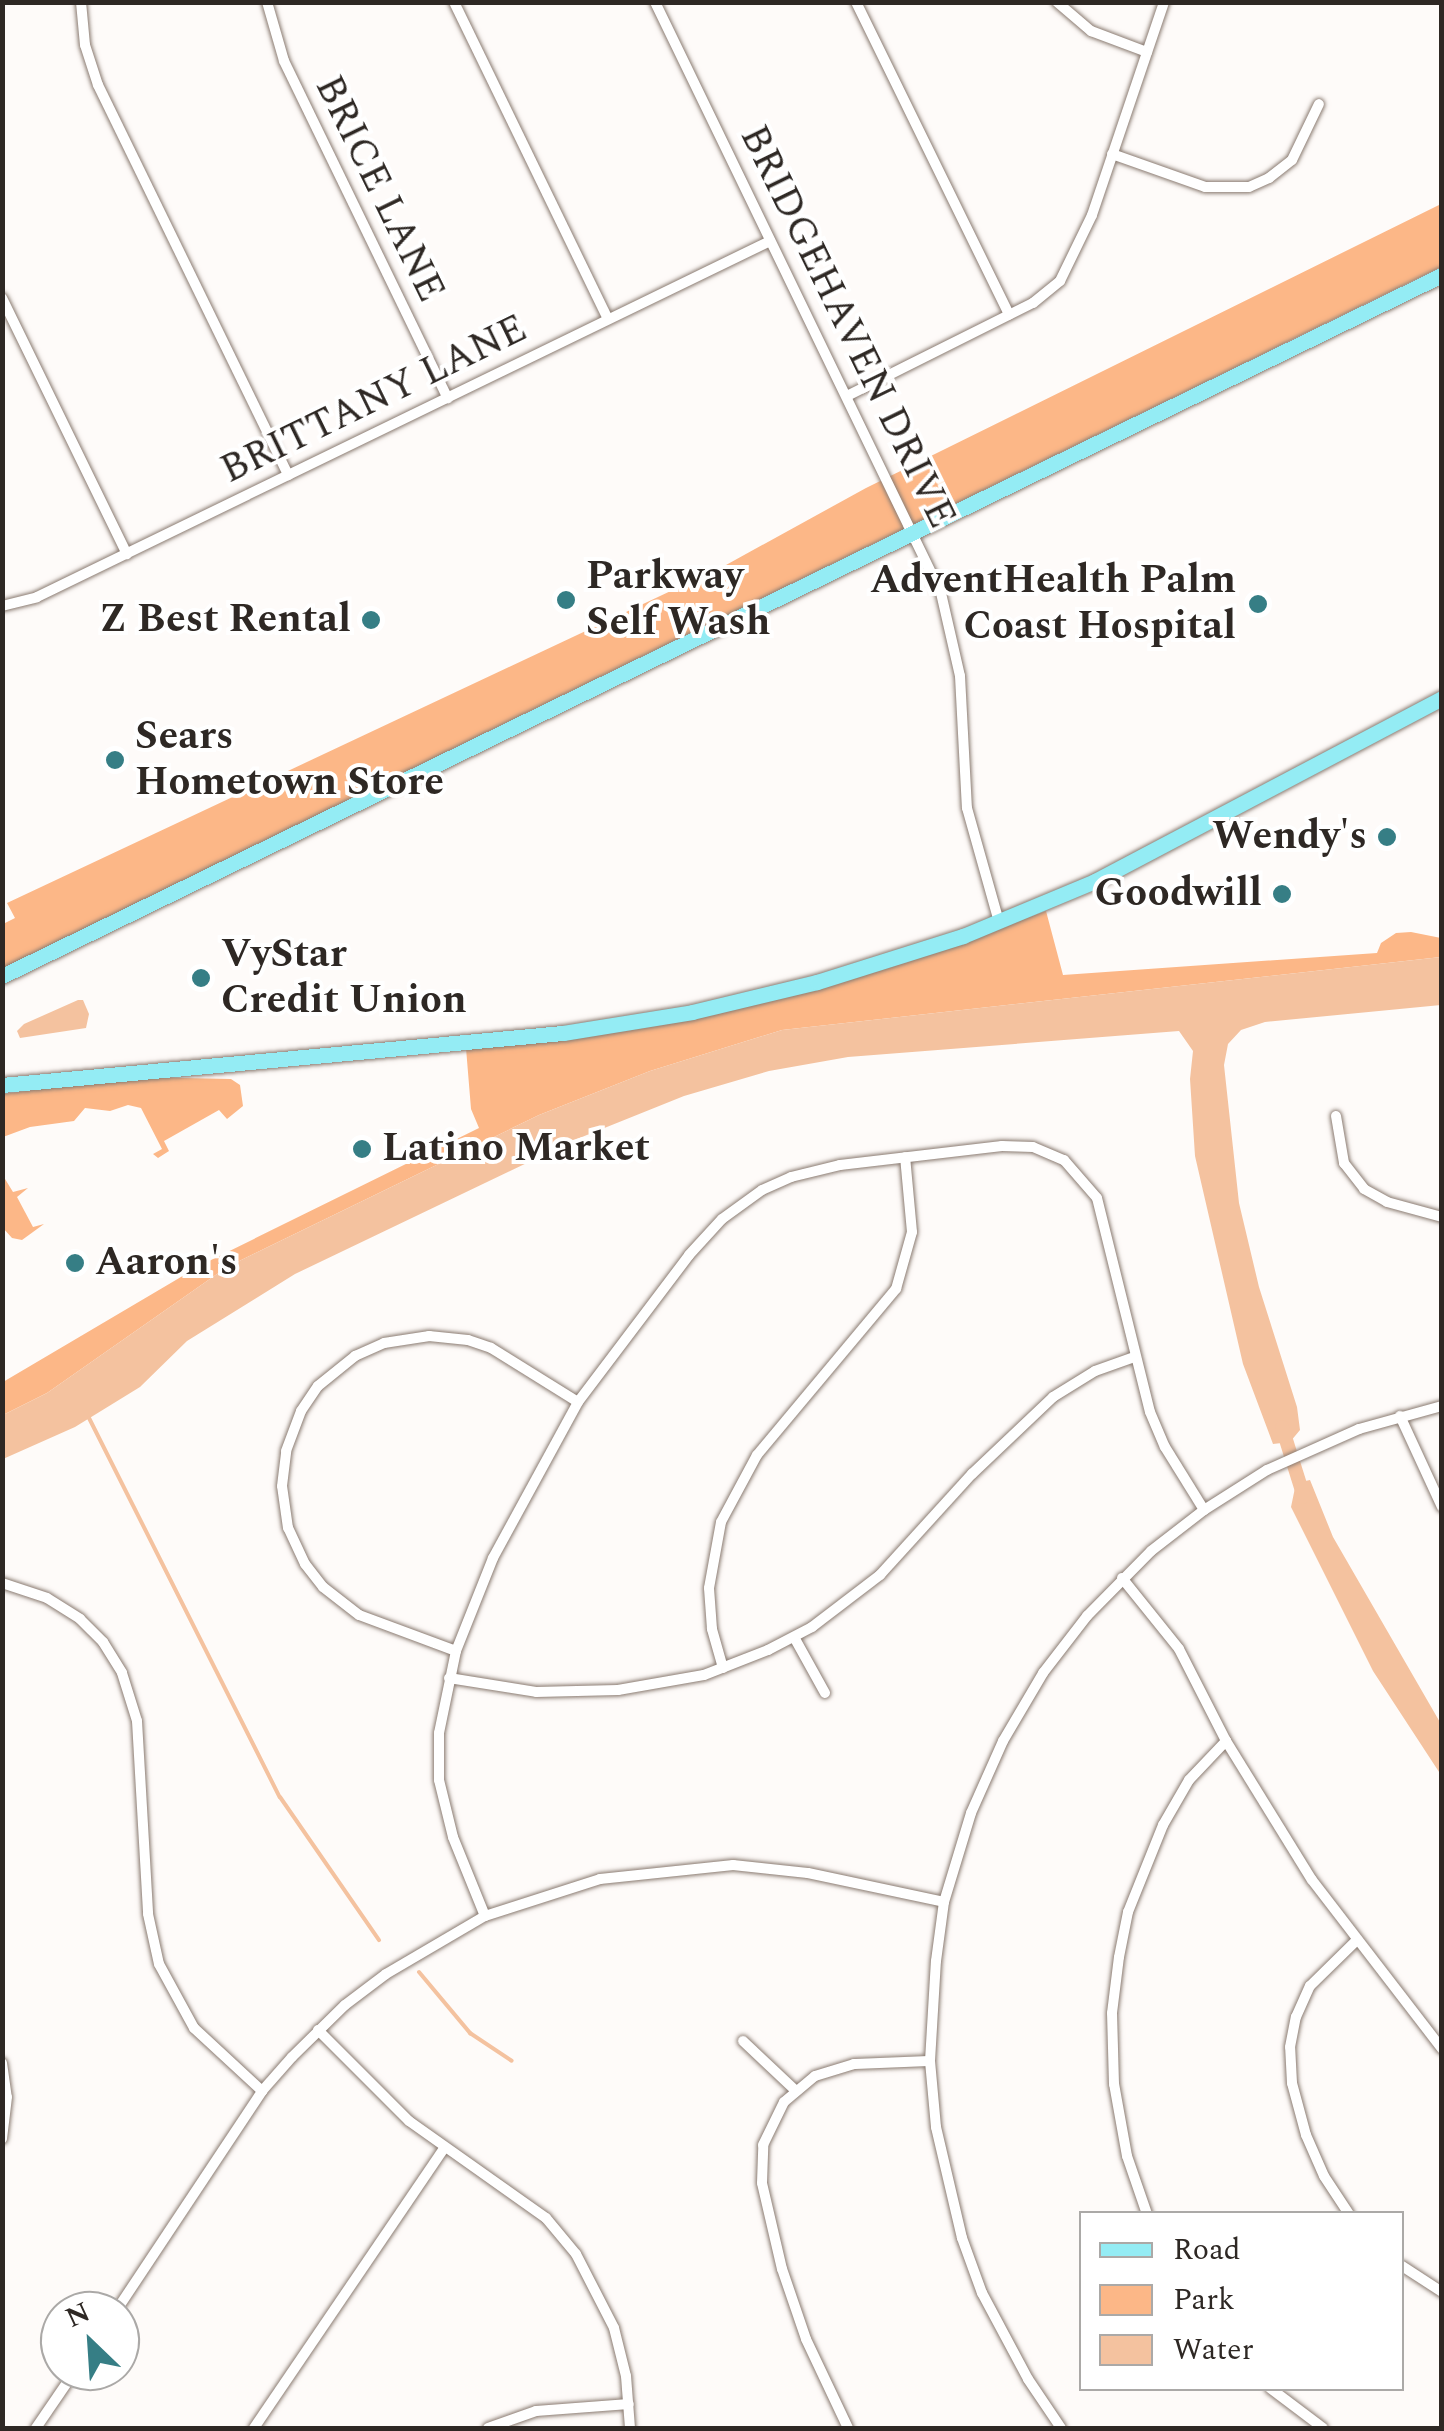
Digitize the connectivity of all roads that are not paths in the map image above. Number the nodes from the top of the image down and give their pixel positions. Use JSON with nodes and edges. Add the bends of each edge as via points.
{"nodes":[{"id":1,"x":81,"y":2,"type":"edge"},
{"id":2,"x":267,"y":2,"type":"edge"},
{"id":3,"x":454,"y":2,"type":"edge"},
{"id":4,"x":655,"y":2,"type":"edge"},
{"id":5,"x":856,"y":2,"type":"edge"},
{"id":6,"x":1057,"y":2,"type":"edge"},
{"id":7,"x":1164,"y":2,"type":"edge"},
{"id":8,"x":1147,"y":52,"type":"junction"},
{"id":9,"x":1319,"y":104,"type":"dead end"},
{"id":10,"x":1112,"y":154,"type":"junction"},
{"id":11,"x":770,"y":241,"type":"junction"},
{"id":12,"x":1442,"y":275,"type":"edge"},
{"id":13,"x":2,"y":298,"type":"edge"},
{"id":14,"x":1009,"y":315,"type":"junction"},
{"id":15,"x":608,"y":319,"type":"junction"},
{"id":16,"x":846,"y":396,"type":"junction"},
{"id":17,"x":448,"y":398,"type":"junction"},
{"id":18,"x":288,"y":475,"type":"junction"},
{"id":19,"x":914,"y":532,"type":"junction"},
{"id":20,"x":127,"y":554,"type":"junction"},
{"id":21,"x":2,"y":606,"type":"edge"},
{"id":22,"x":1442,"y":698,"type":"edge"},
{"id":23,"x":999,"y":922,"type":"junction"},
{"id":24,"x":2,"y":976,"type":"edge"},
{"id":25,"x":2,"y":1085,"type":"edge"},
{"id":26,"x":1336,"y":1116,"type":"dead end"},
{"id":27,"x":905,"y":1157,"type":"junction"},
{"id":28,"x":1442,"y":1217,"type":"edge"},
{"id":29,"x":1134,"y":1357,"type":"junction"},
{"id":30,"x":578,"y":1402,"type":"junction"},
{"id":31,"x":1442,"y":1406,"type":"edge"},
{"id":32,"x":1400,"y":1416,"type":"junction"},
{"id":33,"x":1442,"y":1507,"type":"edge"},
{"id":34,"x":1204,"y":1510,"type":"junction"},
{"id":35,"x":1122,"y":1578,"type":"junction"},
{"id":36,"x":2,"y":1583,"type":"edge"},
{"id":37,"x":794,"y":1637,"type":"junction"},
{"id":38,"x":456,"y":1650,"type":"junction"},
{"id":39,"x":722,"y":1668,"type":"junction"},
{"id":40,"x":450,"y":1678,"type":"junction"},
{"id":41,"x":825,"y":1692,"type":"dead end"},
{"id":42,"x":1226,"y":1741,"type":"junction"},
{"id":43,"x":944,"y":1902,"type":"junction"},
{"id":44,"x":485,"y":1916,"type":"junction"},
{"id":45,"x":1355,"y":1942,"type":"junction"},
{"id":46,"x":318,"y":2030,"type":"junction"},
{"id":47,"x":743,"y":2041,"type":"dead end"},
{"id":48,"x":1442,"y":2049,"type":"edge"},
{"id":49,"x":930,"y":2061,"type":"junction"},
{"id":50,"x":2,"y":2063,"type":"edge"},
{"id":51,"x":795,"y":2090,"type":"junction"},
{"id":52,"x":262,"y":2092,"type":"junction"},
{"id":53,"x":2,"y":2139,"type":"edge"},
{"id":54,"x":444,"y":2148,"type":"junction"},
{"id":55,"x":1145,"y":2211,"type":"edge"},
{"id":56,"x":1347,"y":2211,"type":"edge"},
{"id":57,"x":1404,"y":2267,"type":"edge"},
{"id":58,"x":129,"y":2291,"type":"edge"},
{"id":59,"x":1442,"y":2292,"type":"edge"},
{"id":60,"x":61,"y":2391,"type":"edge"},
{"id":61,"x":1274,"y":2391,"type":"edge"},
{"id":62,"x":629,"y":2404,"type":"junction"},
{"id":63,"x":36,"y":2428,"type":"edge"},
{"id":64,"x":254,"y":2428,"type":"edge"},
{"id":65,"x":488,"y":2428,"type":"edge"},
{"id":66,"x":630,"y":2428,"type":"edge"},
{"id":67,"x":848,"y":2428,"type":"edge"},
{"id":68,"x":1061,"y":2428,"type":"edge"},
{"id":69,"x":1323,"y":2428,"type":"edge"}],
"edges":[{"from":1,"to":18,"type":"street","via":[[85,45],[103,96]]},
{"from":2,"to":17,"type":"street","name":"BRICE LANE","via":[[284,61]]},
{"from":3,"to":15,"type":"street"},
{"from":4,"to":11,"type":"street","name":"BRIDGEHAVEN DRIVE"},
{"from":5,"to":14,"type":"street"},
{"from":6,"to":8,"type":"street","via":[[1091,31]]},
{"from":7,"to":8,"type":"street"},
{"from":8,"to":10,"type":"street"},
{"from":9,"to":10,"type":"street","via":[[1292,160],[1249,186],[1205,187]]},
{"from":10,"to":14,"type":"street","via":[[1071,264],[1047,294]]},
{"from":11,"to":15,"type":"street","name":"BRITTANY LANE"},
{"from":11,"to":16,"type":"street","name":"BRIDGEHAVEN DRIVE"},
{"from":12,"to":19,"type":"main road"},
{"from":13,"to":20,"type":"street"},
{"from":14,"to":16,"type":"street"},
{"from":15,"to":17,"type":"street","name":"BRITTANY LANE"},
{"from":16,"to":19,"type":"street","name":"BRIDGEHAVEN DRIVE"},
{"from":17,"to":18,"type":"street","name":"BRITTANY LANE"},
{"from":18,"to":20,"type":"street","name":"BRITTANY LANE"},
{"from":19,"to":23,"type":"street","name":"BRIDGEHAVEN DRIVE","via":[[953,635],[967,808]]},
{"from":19,"to":24,"type":"main road"},
{"from":20,"to":21,"type":"street","name":"BRITTANY LANE","via":[[27,602]]},
{"from":22,"to":23,"type":"main road","via":[[1168,846]]},
{"from":23,"to":25,"type":"main road","via":[[834,977],[661,1018],[506,1039]]},
{"from":26,"to":28,"type":"street","via":[[1344,1162],[1364,1189]]},
{"from":27,"to":29,"type":"street","via":[[1018,1146],[1046,1150],[1073,1167],[1100,1206]]},
{"from":27,"to":30,"type":"street","via":[[790,1177],[734,1209],[650,1302]]},
{"from":27,"to":39,"type":"street","via":[[912,1232],[896,1289],[757,1455],[721,1522],[709,1588]]},
{"from":29,"to":34,"type":"street","via":[[1159,1436]]},
{"from":29,"to":37,"type":"street","via":[[1081,1378],[1036,1412],[880,1576]]},
{"from":30,"to":38,"type":"street","via":[[493,1558]]},
{"from":30,"to":38,"type":"street","via":[[491,1348],[428,1336],[355,1356],[318,1386],[301,1411],[286,1451],[282,1497],[310,1572],[366,1619]]},
{"from":31,"to":32,"type":"street"},
{"from":32,"to":33,"type":"street"},
{"from":32,"to":34,"type":"street","via":[[1267,1470]]},
{"from":34,"to":35,"type":"street"},
{"from":35,"to":42,"type":"street","via":[[1179,1649]]},
{"from":35,"to":43,"type":"street","via":[[1058,1652],[1003,1741],[971,1813]]},
{"from":36,"to":52,"type":"street","via":[[40,1595],[80,1619],[122,1673],[136,1721],[148,1914],[159,1964],[194,2028]]},
{"from":37,"to":39,"type":"street"},
{"from":37,"to":41,"type":"street"},
{"from":38,"to":40,"type":"street"},
{"from":39,"to":40,"type":"street","via":[[662,1684],[572,1694]]},
{"from":40,"to":44,"type":"street","via":[[439,1733],[439,1780],[453,1837]]},
{"from":42,"to":45,"type":"street"},
{"from":42,"to":55,"type":"street","via":[[1189,1780],[1162,1825],[1128,1912],[1119,1956],[1114,2084]]},
{"from":43,"to":44,"type":"street","via":[[808,1873],[733,1865],[600,1879]]},
{"from":43,"to":49,"type":"street"},
{"from":44,"to":46,"type":"street","via":[[386,1974]]},
{"from":45,"to":48,"type":"street"},
{"from":45,"to":56,"type":"street","via":[[1310,1986],[1290,2047],[1306,2135]]},
{"from":46,"to":52,"type":"street"},
{"from":46,"to":54,"type":"street"},
{"from":47,"to":51,"type":"street"},
{"from":49,"to":51,"type":"street","via":[[839,2067]]},
{"from":49,"to":68,"type":"street","via":[[941,2156],[962,2238],[995,2319]]},
{"from":50,"to":53,"type":"street"},
{"from":51,"to":67,"type":"street","via":[[767,2133],[762,2183],[806,2339]]},
{"from":52,"to":58,"type":"street"},
{"from":54,"to":62,"type":"street","via":[[546,2218],[576,2254],[614,2328]]},
{"from":54,"to":64,"type":"street"},
{"from":57,"to":59,"type":"street"},
{"from":60,"to":63,"type":"street"},
{"from":61,"to":69,"type":"street"},
{"from":62,"to":65,"type":"street","via":[[536,2410]]},
{"from":62,"to":66,"type":"street"}]}
